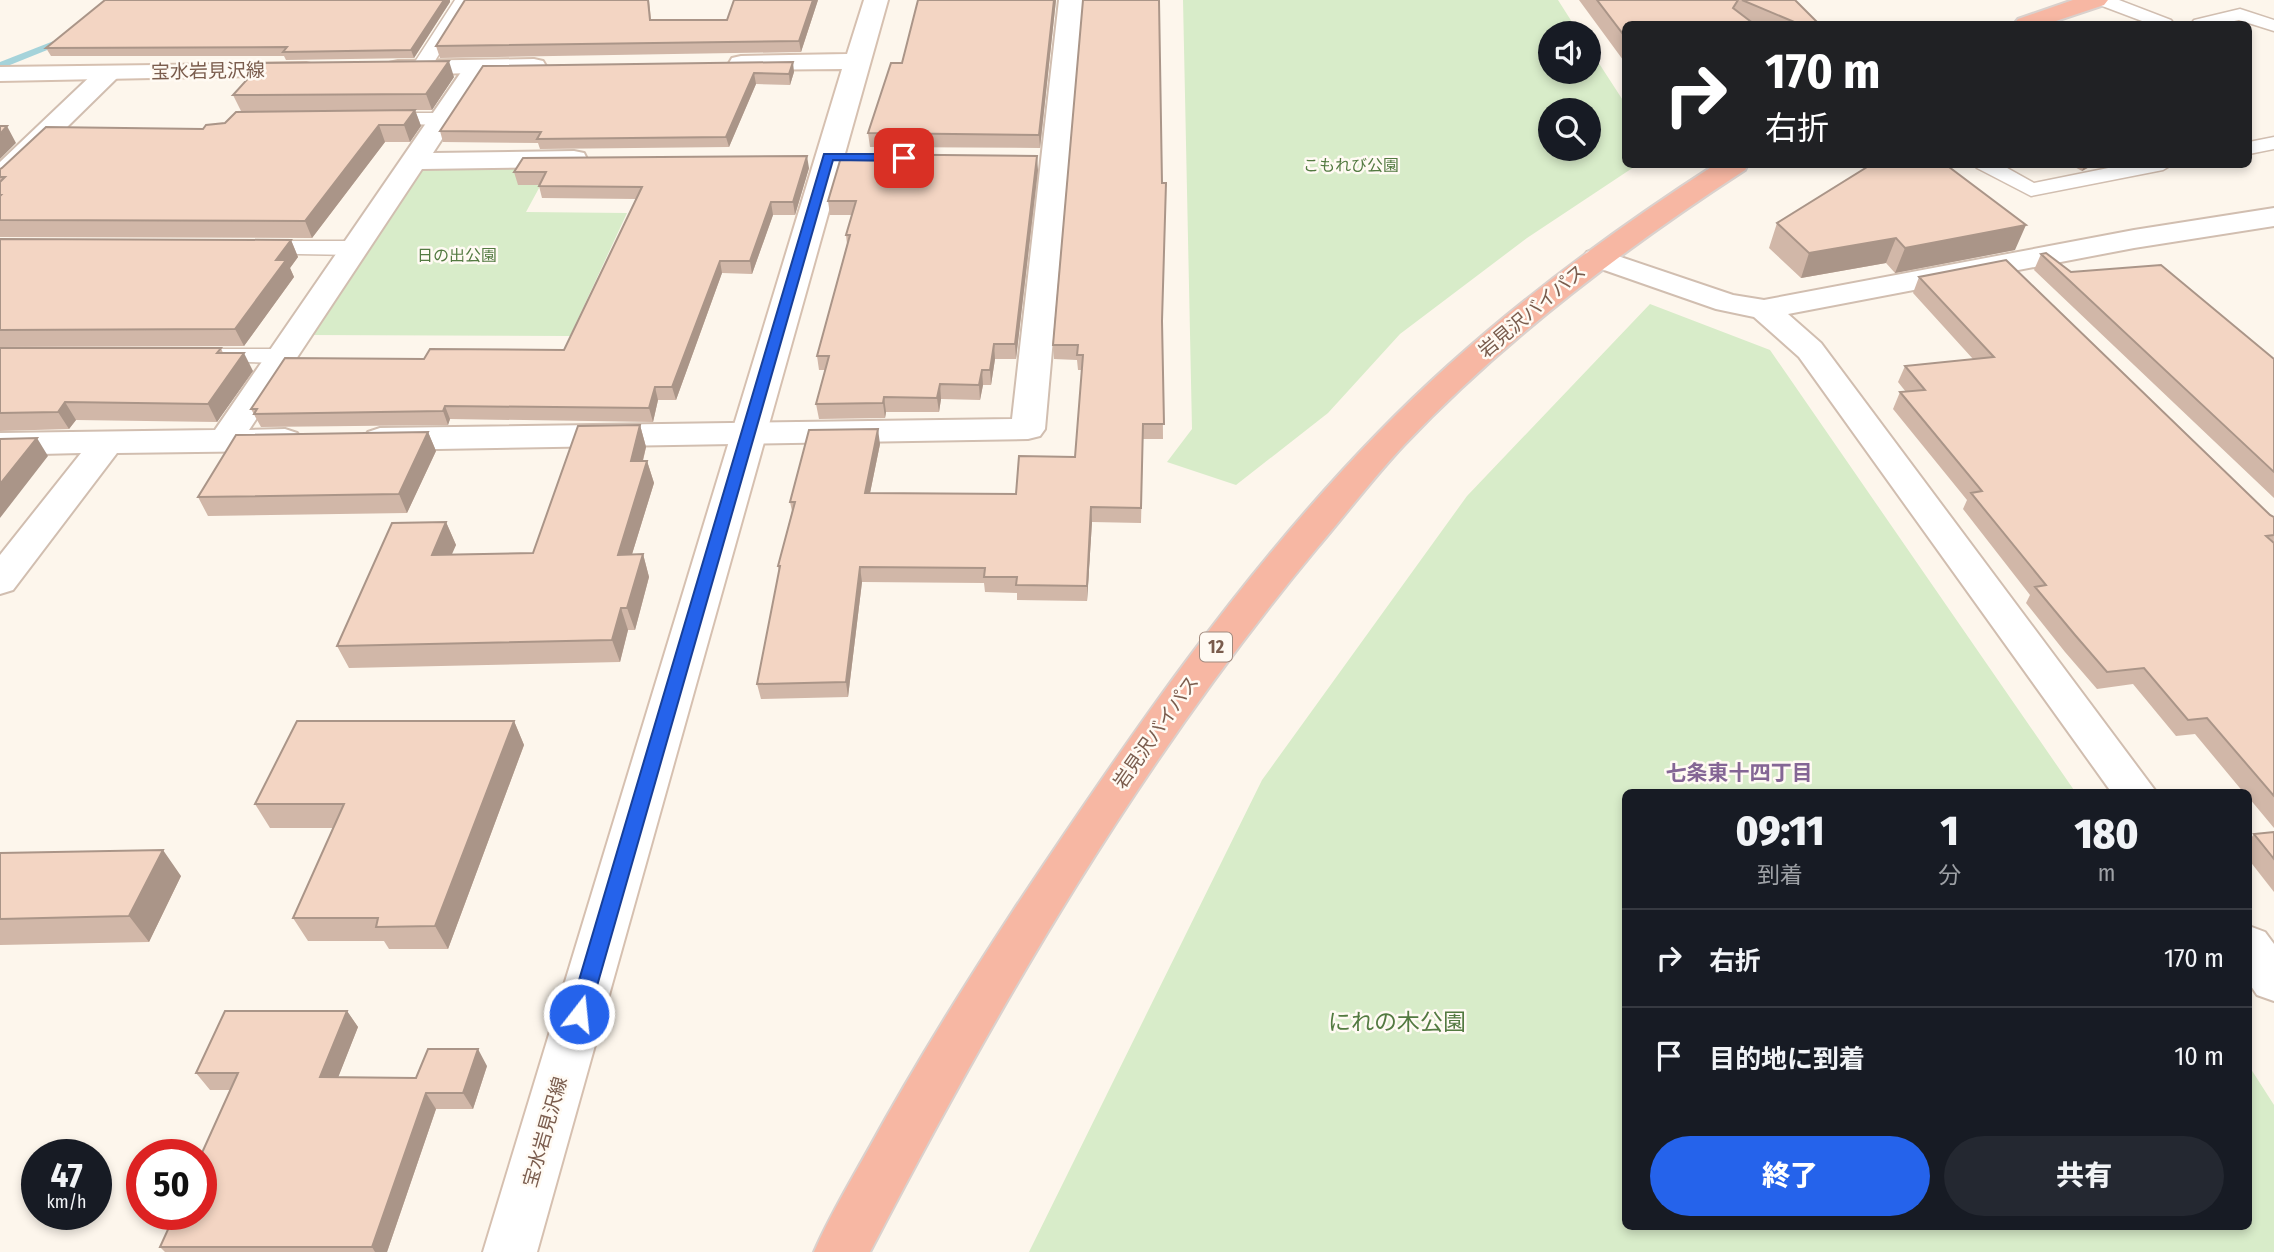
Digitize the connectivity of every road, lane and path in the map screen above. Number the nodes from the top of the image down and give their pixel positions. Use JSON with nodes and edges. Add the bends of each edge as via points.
{"nodes":[{"id":1,"x":876,"y":0,"type":"edge"},
{"id":2,"x":1071,"y":0,"type":"edge"},
{"id":3,"x":2096,"y":0,"type":"edge"},
{"id":4,"x":2104,"y":0,"type":"edge"},
{"id":5,"x":462,"y":3,"type":"edge"},
{"id":6,"x":2035,"y":21,"type":"edge"},
{"id":7,"x":2157,"y":21,"type":"edge"},
{"id":8,"x":2218,"y":21,"type":"edge"},
{"id":9,"x":2274,"y":26,"type":"edge"},
{"id":10,"x":857,"y":61,"type":"junction"},
{"id":11,"x":707,"y":64,"type":"edge"},
{"id":12,"x":558,"y":66,"type":"edge"},
{"id":13,"x":477,"y":67,"type":"junction"},
{"id":14,"x":421,"y":68,"type":"junction"},
{"id":15,"x":108,"y":73,"type":"junction"},
{"id":16,"x":5,"y":74,"type":"edge"},
{"id":17,"x":440,"y":119,"type":"junction"},
{"id":18,"x":359,"y":120,"type":"edge"},
{"id":19,"x":46,"y":132,"type":"junction"},
{"id":20,"x":73,"y":132,"type":"edge"},
{"id":21,"x":2274,"y":143,"type":"edge"},
{"id":22,"x":2252,"y":147,"type":"edge"},
{"id":23,"x":594,"y":159,"type":"edge"},
{"id":24,"x":414,"y":161,"type":"junction"},
{"id":25,"x":1729,"y":168,"type":"edge"},
{"id":26,"x":1991,"y":168,"type":"edge"},
{"id":27,"x":2143,"y":168,"type":"edge"},
{"id":28,"x":0,"y":177,"type":"edge"},
{"id":29,"x":2274,"y":217,"type":"edge"},
{"id":30,"x":232,"y":247,"type":"edge"},
{"id":31,"x":355,"y":248,"type":"junction"},
{"id":32,"x":1597,"y":258,"type":"junction"},
{"id":33,"x":2006,"y":263,"type":"junction"},
{"id":34,"x":2036,"y":292,"type":"edge"},
{"id":35,"x":1764,"y":309,"type":"junction"},
{"id":36,"x":188,"y":356,"type":"edge"},
{"id":37,"x":283,"y":356,"type":"junction"},
{"id":38,"x":748,"y":433,"type":"junction"},
{"id":39,"x":225,"y":441,"type":"junction"},
{"id":40,"x":107,"y":443,"type":"junction"},
{"id":41,"x":0,"y":444,"type":"edge"},
{"id":42,"x":0,"y":580,"type":"edge"},
{"id":43,"x":2133,"y":789,"type":"edge"},
{"id":44,"x":2252,"y":950,"type":"edge"},
{"id":45,"x":2274,"y":981,"type":"edge"},
{"id":46,"x":510,"y":1252,"type":"edge"},
{"id":47,"x":841,"y":1252,"type":"edge"}],
"edges":[{"from":1,"to":10,"type":"street","name":"宝水岩見沢線"},
{"from":2,"to":38,"type":"street","via":[[1042,159],[1028,429]]},
{"from":3,"to":6,"type":"highway"},
{"from":4,"to":7,"type":"lane"},
{"from":5,"to":14,"type":"lane"},
{"from":8,"to":9,"type":"lane","via":[[2240,14]]},
{"from":10,"to":11,"type":"street"},
{"from":10,"to":38,"type":"street","name":"宝水岩見沢線"},
{"from":12,"to":13,"type":"street","name":"宝水岩見沢線"},
{"from":13,"to":14,"type":"street","name":"宝水岩見沢線"},
{"from":13,"to":17,"type":"street"},
{"from":14,"to":15,"type":"street","name":"宝水岩見沢線"},
{"from":15,"to":16,"type":"street","name":"宝水岩見沢線"},
{"from":15,"to":19,"type":"street"},
{"from":17,"to":18,"type":"lane"},
{"from":17,"to":24,"type":"street"},
{"from":19,"to":20,"type":"lane"},
{"from":19,"to":28,"type":"street"},
{"from":21,"to":22,"type":"lane"},
{"from":23,"to":24,"type":"street"},
{"from":24,"to":31,"type":"street"},
{"from":25,"to":32,"type":"highway","name":"岩見沢バイパス","number":"12"},
{"from":26,"to":27,"type":"lane","via":[[2031,190]]},
{"from":29,"to":33,"type":"street"},
{"from":30,"to":31,"type":"lane"},
{"from":31,"to":37,"type":"street"},
{"from":32,"to":35,"type":"street","via":[[1727,303]]},
{"from":32,"to":47,"type":"highway","name":"岩見沢バイパス","number":"12","via":[[1402,427],[1230,629],[1119,784],[1016,946],[944,1062]]},
{"from":33,"to":34,"type":"street"},
{"from":33,"to":35,"type":"street"},
{"from":35,"to":43,"type":"street","via":[[1810,350]]},
{"from":36,"to":37,"type":"lane"},
{"from":37,"to":39,"type":"street"},
{"from":38,"to":39,"type":"street"},
{"from":38,"to":46,"type":"street","name":"宝水岩見沢線"},
{"from":39,"to":40,"type":"street"},
{"from":40,"to":41,"type":"street"},
{"from":40,"to":42,"type":"street"},
{"from":44,"to":45,"type":"street"}]}
